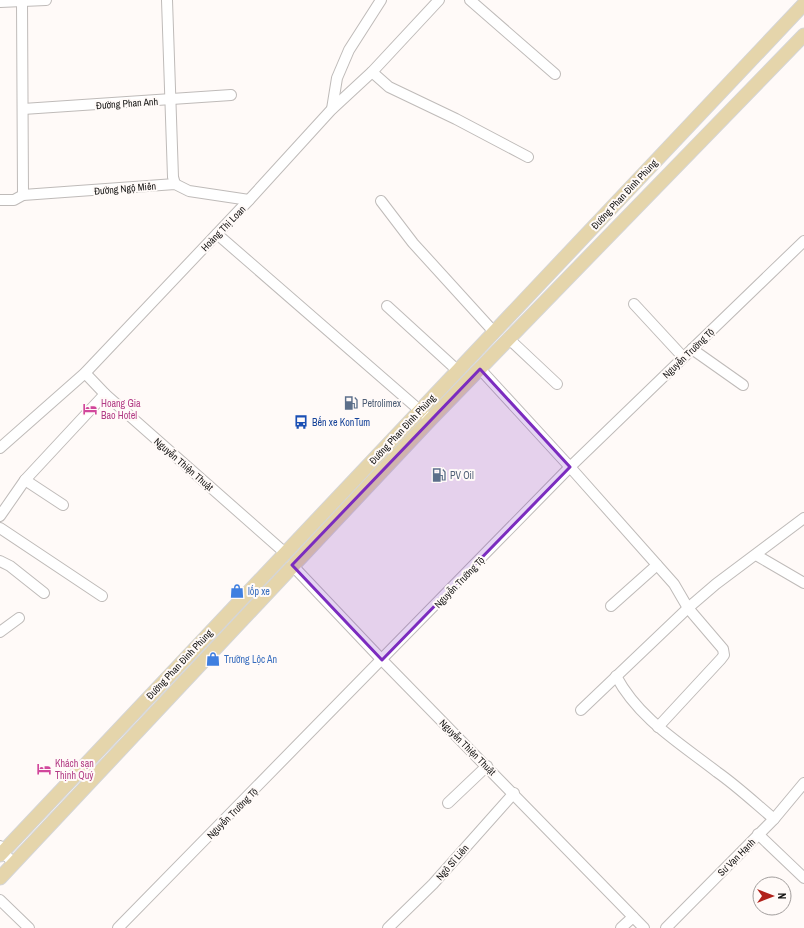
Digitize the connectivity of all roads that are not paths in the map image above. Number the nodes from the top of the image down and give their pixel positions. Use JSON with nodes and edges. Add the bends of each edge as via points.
{"nodes":[{"id":1,"x":46,"y":0,"type":"edge"},
{"id":2,"x":167,"y":0,"type":"edge"},
{"id":3,"x":381,"y":0,"type":"edge"},
{"id":4,"x":439,"y":0,"type":"edge"},
{"id":5,"x":470,"y":0,"type":"edge"},
{"id":6,"x":0,"y":2,"type":"edge"},
{"id":7,"x":22,"y":2,"type":"junction"},
{"id":8,"x":804,"y":4,"type":"edge"},
{"id":9,"x":804,"y":34,"type":"edge"},
{"id":10,"x":372,"y":72,"type":"junction"},
{"id":11,"x":555,"y":74,"type":"dead end"},
{"id":12,"x":231,"y":95,"type":"dead end"},
{"id":13,"x":171,"y":100,"type":"junction"},
{"id":14,"x":23,"y":109,"type":"junction"},
{"id":15,"x":332,"y":109,"type":"junction"},
{"id":16,"x":528,"y":157,"type":"dead end"},
{"id":17,"x":175,"y":184,"type":"junction"},
{"id":18,"x":23,"y":195,"type":"junction"},
{"id":19,"x":0,"y":200,"type":"edge"},
{"id":20,"x":249,"y":200,"type":"junction"},
{"id":21,"x":381,"y":201,"type":"dead end"},
{"id":22,"x":217,"y":234,"type":"junction"},
{"id":23,"x":804,"y":241,"type":"edge"},
{"id":24,"x":634,"y":304,"type":"dead end"},
{"id":25,"x":387,"y":306,"type":"dead end"},
{"id":26,"x":494,"y":332,"type":"junction"},
{"id":27,"x":508,"y":338,"type":"junction"},
{"id":28,"x":692,"y":349,"type":"junction"},
{"id":29,"x":683,"y":357,"type":"junction"},
{"id":30,"x":480,"y":369,"type":"junction"},
{"id":31,"x":457,"y":370,"type":"junction"},
{"id":32,"x":85,"y":373,"type":"junction"},
{"id":33,"x":557,"y":384,"type":"dead end"},
{"id":34,"x":743,"y":385,"type":"dead end"},
{"id":35,"x":105,"y":394,"type":"junction"},
{"id":36,"x":420,"y":410,"type":"junction"},
{"id":37,"x":430,"y":420,"type":"junction"},
{"id":38,"x":0,"y":448,"type":"edge"},
{"id":39,"x":570,"y":467,"type":"junction"},
{"id":40,"x":25,"y":480,"type":"junction"},
{"id":41,"x":63,"y":505,"type":"dead end"},
{"id":42,"x":0,"y":516,"type":"edge"},
{"id":43,"x":804,"y":518,"type":"edge"},
{"id":44,"x":0,"y":528,"type":"edge"},
{"id":45,"x":284,"y":552,"type":"junction"},
{"id":46,"x":756,"y":555,"type":"junction"},
{"id":47,"x":0,"y":561,"type":"edge"},
{"id":48,"x":292,"y":565,"type":"junction"},
{"id":49,"x":657,"y":565,"type":"junction"},
{"id":50,"x":804,"y":583,"type":"edge"},
{"id":51,"x":44,"y":594,"type":"dead end"},
{"id":52,"x":102,"y":596,"type":"dead end"},
{"id":53,"x":611,"y":606,"type":"dead end"},
{"id":54,"x":688,"y":608,"type":"junction"},
{"id":55,"x":19,"y":618,"type":"dead end"},
{"id":56,"x":0,"y":632,"type":"edge"},
{"id":57,"x":382,"y":660,"type":"junction"},
{"id":58,"x":616,"y":676,"type":"junction"},
{"id":59,"x":581,"y":710,"type":"dead end"},
{"id":60,"x":658,"y":727,"type":"junction"},
{"id":61,"x":486,"y":766,"type":"junction"},
{"id":62,"x":804,"y":783,"type":"edge"},
{"id":63,"x":514,"y":793,"type":"junction"},
{"id":64,"x":448,"y":803,"type":"dead end"},
{"id":65,"x":774,"y":819,"type":"junction"},
{"id":66,"x":758,"y":834,"type":"junction"},
{"id":67,"x":1,"y":851,"type":"edge"},
{"id":68,"x":14,"y":863,"type":"junction"},
{"id":69,"x":0,"y":878,"type":"edge"},
{"id":70,"x":804,"y":878,"type":"edge"},
{"id":71,"x":0,"y":900,"type":"edge"},
{"id":72,"x":633,"y":916,"type":"junction"},
{"id":73,"x":29,"y":928,"type":"edge"},
{"id":74,"x":118,"y":928,"type":"edge"},
{"id":75,"x":388,"y":928,"type":"edge"},
{"id":76,"x":621,"y":928,"type":"edge"},
{"id":77,"x":644,"y":928,"type":"edge"},
{"id":78,"x":666,"y":928,"type":"edge"}],
"edges":[{"from":1,"to":7,"type":"street"},
{"from":2,"to":13,"type":"street"},
{"from":3,"to":15,"type":"street","via":[[349,50],[337,78]]},
{"from":4,"to":10,"type":"street","name":"Hoàng Thị Loan"},
{"from":5,"to":11,"type":"street"},
{"from":6,"to":7,"type":"street"},
{"from":7,"to":14,"type":"street"},
{"from":8,"to":26,"type":"main road","name":"Đường Phan Đình Phùng"},
{"from":9,"to":27,"type":"main road","name":"Đường Phan Đình Phùng"},
{"from":10,"to":15,"type":"street","name":"Hoàng Thị Loan"},
{"from":10,"to":16,"type":"street","via":[[390,87],[456,118]]},
{"from":12,"to":13,"type":"street","name":"Đường Phan Anh"},
{"from":13,"to":14,"type":"street","name":"Đường Phan Anh"},
{"from":13,"to":17,"type":"street"},
{"from":14,"to":18,"type":"street"},
{"from":15,"to":20,"type":"street","name":"Hoàng Thị Loan"},
{"from":17,"to":18,"type":"street","name":"Đường Ngộ Miên"},
{"from":17,"to":20,"type":"street","name":"Đường Ngộ Miên","via":[[189,191]]},
{"from":18,"to":19,"type":"street","name":"Đường Ngộ Miên","via":[[14,200]]},
{"from":20,"to":22,"type":"street","name":"Hoàng Thị Loan"},
{"from":21,"to":26,"type":"street","via":[[413,243]]},
{"from":22,"to":32,"type":"street","name":"Hoàng Thị Loan"},
{"from":22,"to":36,"type":"street"},
{"from":23,"to":28,"type":"street","name":"Nguyễn Trường Tộ"},
{"from":24,"to":29,"type":"street"},
{"from":25,"to":31,"type":"street"},
{"from":26,"to":31,"type":"main road","name":"Đường Phan Đình Phùng"},
{"from":27,"to":30,"type":"main road","name":"Đường Phan Đình Phùng"},
{"from":27,"to":33,"type":"street"},
{"from":28,"to":29,"type":"street","name":"Nguyễn Trường Tộ"},
{"from":28,"to":34,"type":"street"},
{"from":29,"to":39,"type":"street","name":"Nguyễn Trường Tộ"},
{"from":30,"to":37,"type":"main road","name":"Đường Phan Đình Phùng"},
{"from":30,"to":39,"type":"street"},
{"from":31,"to":36,"type":"main road","name":"Đường Phan Đình Phùng"},
{"from":32,"to":35,"type":"street","name":"Nguyễn Thiện Thuật"},
{"from":32,"to":38,"type":"street","name":"Hoàng Thị Loan"},
{"from":35,"to":40,"type":"street"},
{"from":35,"to":45,"type":"street","name":"Nguyễn Thiện Thuật"},
{"from":36,"to":37,"type":"street"},
{"from":36,"to":45,"type":"main road","name":"Đường Phan Đình Phùng"},
{"from":37,"to":48,"type":"main road","name":"Đường Phan Đình Phùng"},
{"from":39,"to":49,"type":"street"},
{"from":39,"to":57,"type":"street","name":"Nguyễn Trường Tộ"},
{"from":40,"to":41,"type":"street"},
{"from":40,"to":42,"type":"street"},
{"from":43,"to":46,"type":"street"},
{"from":44,"to":52,"type":"street"},
{"from":45,"to":67,"type":"main road","name":"Đường Phan Đình Phùng"},
{"from":46,"to":50,"type":"street"},
{"from":46,"to":54,"type":"street"},
{"from":47,"to":51,"type":"street"},
{"from":48,"to":57,"type":"street","name":"Nguyễn Thiện Thuật"},
{"from":48,"to":68,"type":"main road","name":"Đường Phan Đình Phùng"},
{"from":49,"to":53,"type":"street"},
{"from":49,"to":54,"type":"street","via":[[674,584]]},
{"from":54,"to":58,"type":"street"},
{"from":54,"to":60,"type":"street","via":[[720,644],[724,655]]},
{"from":55,"to":56,"type":"street"},
{"from":57,"to":61,"type":"street","name":"Nguyễn Thiện Thuật"},
{"from":57,"to":74,"type":"street","name":"Nguyễn Trường Tộ"},
{"from":58,"to":59,"type":"street"},
{"from":58,"to":60,"type":"street","via":[[632,702]]},
{"from":60,"to":65,"type":"street"},
{"from":61,"to":63,"type":"street","name":"Nguyễn Thiện Thuật"},
{"from":61,"to":64,"type":"street"},
{"from":62,"to":65,"type":"street","name":"Sư Vạn Hạnh"},
{"from":63,"to":72,"type":"street","name":"Nguyễn Thiện Thuật"},
{"from":63,"to":75,"type":"street","name":"Ngô Sĩ Liên","via":[[433,884]]},
{"from":65,"to":66,"type":"street","name":"Sư Vạn Hạnh"},
{"from":66,"to":70,"type":"street"},
{"from":66,"to":78,"type":"street","name":"Sư Vạn Hạnh"},
{"from":67,"to":68,"type":"street"},
{"from":68,"to":69,"type":"main road","name":"Đường Phan Đình Phùng"},
{"from":71,"to":73,"type":"street"},
{"from":72,"to":76,"type":"street"},
{"from":72,"to":77,"type":"street","name":"Nguyễn Thiện Thuật"}]}
